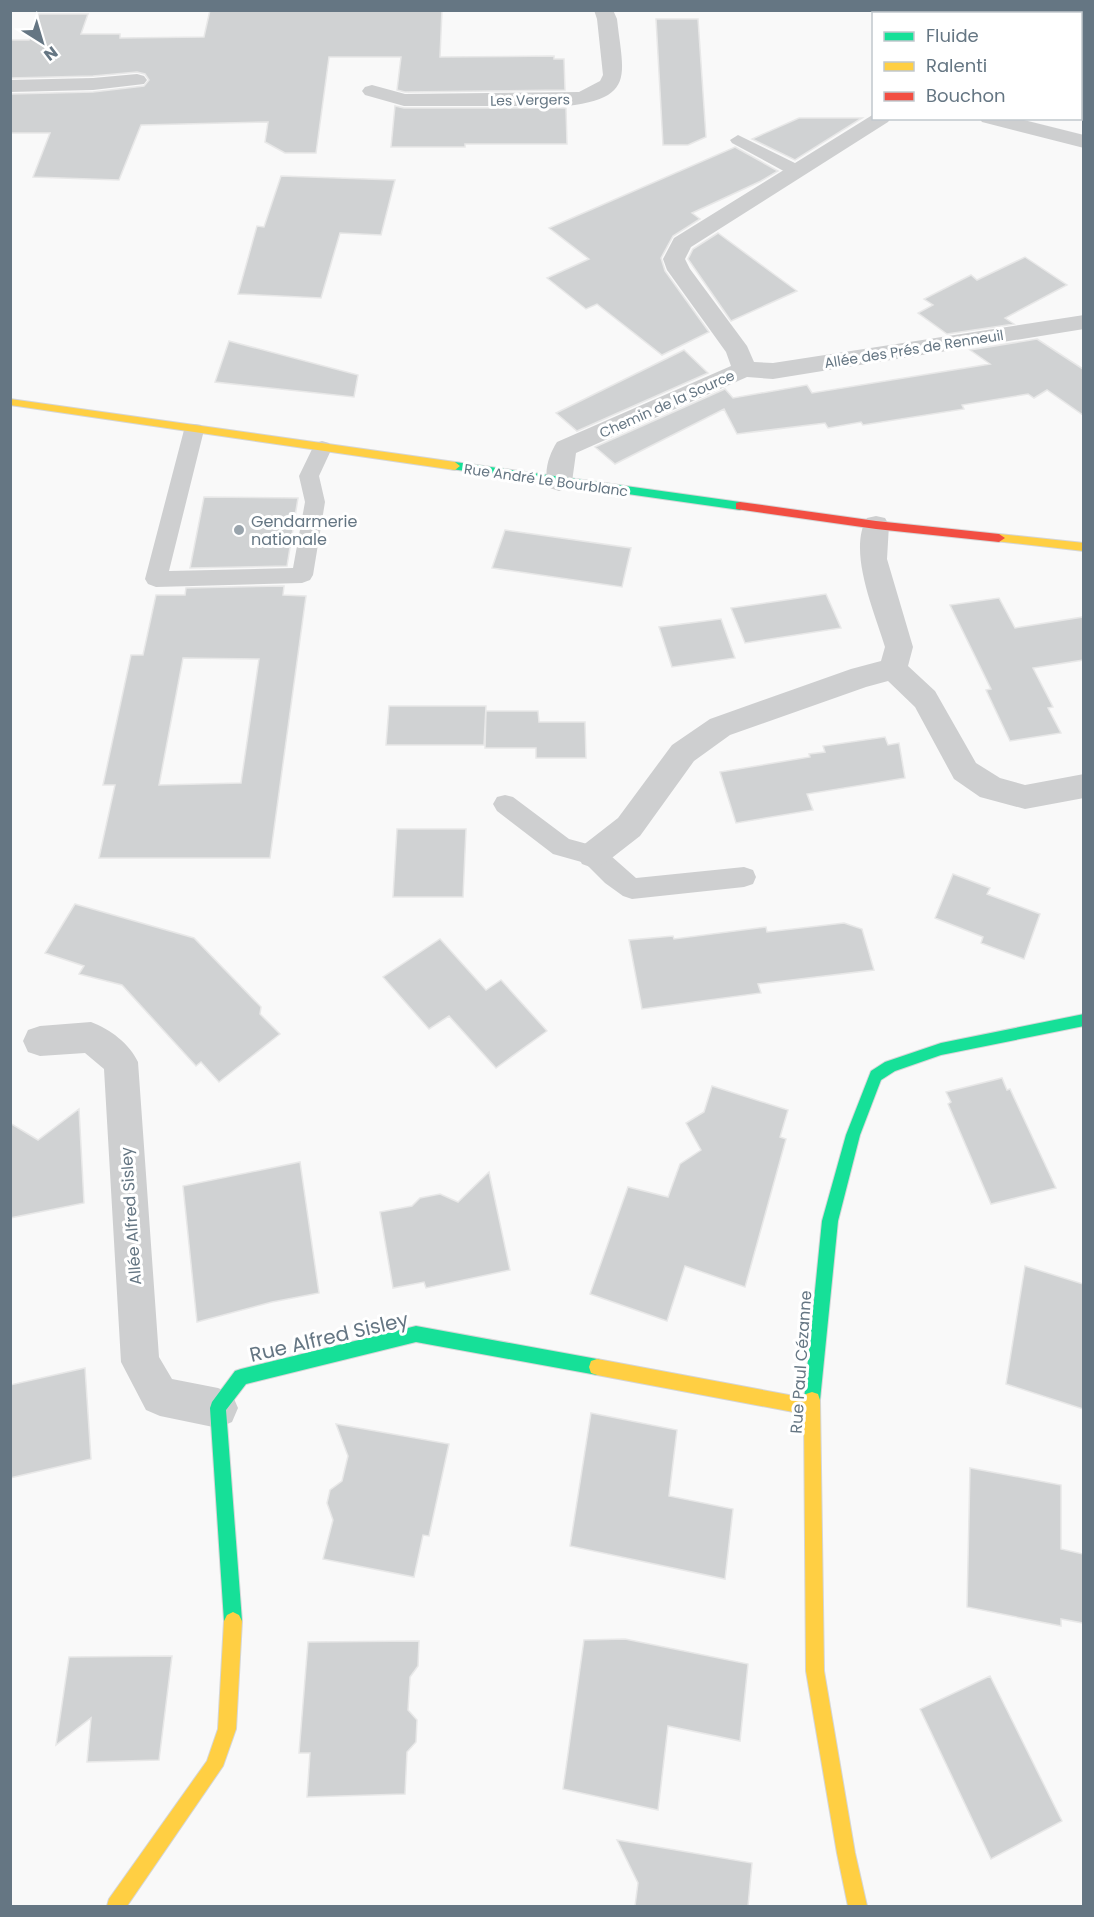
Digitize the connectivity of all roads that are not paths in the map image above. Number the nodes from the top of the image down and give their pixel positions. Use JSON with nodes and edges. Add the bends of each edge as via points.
{"nodes":[{"id":1,"x":603,"y":10,"type":"edge"},
{"id":2,"x":137,"y":80,"type":"dead end"},
{"id":3,"x":10,"y":86,"type":"edge"},
{"id":4,"x":372,"y":92,"type":"dead end"},
{"id":5,"x":878,"y":120,"type":"edge"},
{"id":6,"x":997,"y":120,"type":"edge"},
{"id":7,"x":738,"y":140,"type":"dead end"},
{"id":8,"x":1083,"y":142,"type":"edge"},
{"id":9,"x":797,"y":171,"type":"junction"},
{"id":10,"x":1083,"y":322,"type":"edge"},
{"id":11,"x":744,"y":369,"type":"junction"},
{"id":12,"x":10,"y":402,"type":"edge"},
{"id":13,"x":194,"y":430,"type":"junction"},
{"id":14,"x":322,"y":448,"type":"junction"},
{"id":15,"x":559,"y":482,"type":"junction"},
{"id":16,"x":876,"y":525,"type":"junction"},
{"id":17,"x":1083,"y":547,"type":"edge"},
{"id":18,"x":892,"y":669,"type":"junction"},
{"id":19,"x":1083,"y":786,"type":"edge"},
{"id":20,"x":505,"y":804,"type":"dead end"},
{"id":21,"x":593,"y":855,"type":"junction"},
{"id":22,"x":744,"y":878,"type":"dead end"},
{"id":23,"x":1083,"y":1020,"type":"edge"},
{"id":24,"x":40,"y":1041,"type":"dead end"},
{"id":25,"x":811,"y":1407,"type":"junction"},
{"id":26,"x":218,"y":1408,"type":"junction"},
{"id":27,"x":116,"y":1906,"type":"edge"},
{"id":28,"x":858,"y":1906,"type":"edge"}],
"edges":[{"from":1,"to":4,"type":"street","name":"Les Vergers","via":[[613,75],[609,85],[584,98],[404,100]]},
{"from":2,"to":3,"type":"street"},
{"from":5,"to":9,"type":"street","name":"Chemin de la Source"},
{"from":6,"to":8,"type":"street"},
{"from":7,"to":9,"type":"lane"},
{"from":9,"to":11,"type":"street","name":"Chemin de la Source","via":[[682,243],[674,259],[738,351]]},
{"from":10,"to":11,"type":"street","name":"Allée des Prés de Renneuil","via":[[784,369]]},
{"from":11,"to":15,"type":"street","name":"Chemin de la Source","via":[[566,448]]},
{"from":12,"to":13,"type":"street","name":"Rue André Le Bourblanc"},
{"from":13,"to":14,"type":"street","name":"Rue André Le Bourblanc"},
{"from":13,"to":14,"type":"lane","via":[[156,579],[302,575],[315,502],[309,476]]},
{"from":14,"to":15,"type":"street","name":"Rue André Le Bourblanc"},
{"from":15,"to":16,"type":"street","name":"Rue André Le Bourblanc"},
{"from":16,"to":17,"type":"street","name":"Rue André Le Bourblanc"},
{"from":16,"to":18,"type":"street","via":[[873,559],[899,647]]},
{"from":18,"to":19,"type":"street","via":[[925,699],[965,771],[991,788],[1025,796]]},
{"from":18,"to":21,"type":"street","via":[[720,727],[683,753],[629,827]]},
{"from":20,"to":21,"type":"lane","via":[[562,847]]},
{"from":21,"to":22,"type":"lane","via":[[632,889]]},
{"from":23,"to":25,"type":"street","name":"Rue Paul Cézanne","via":[[941,1049],[890,1066],[876,1076],[853,1135],[830,1221]]},
{"from":24,"to":26,"type":"street","name":"Allée Alfred Sisley","via":[[91,1037],[122,1062],[140,1362],[160,1396]]},
{"from":25,"to":26,"type":"street","name":"Rue Alfred Sisley","via":[[416,1334],[241,1377]]},
{"from":25,"to":28,"type":"street","name":"Rue Paul Cézanne","via":[[815,1671]]},
{"from":26,"to":27,"type":"street","via":[[233,1627],[227,1729],[214,1766]]}]}
